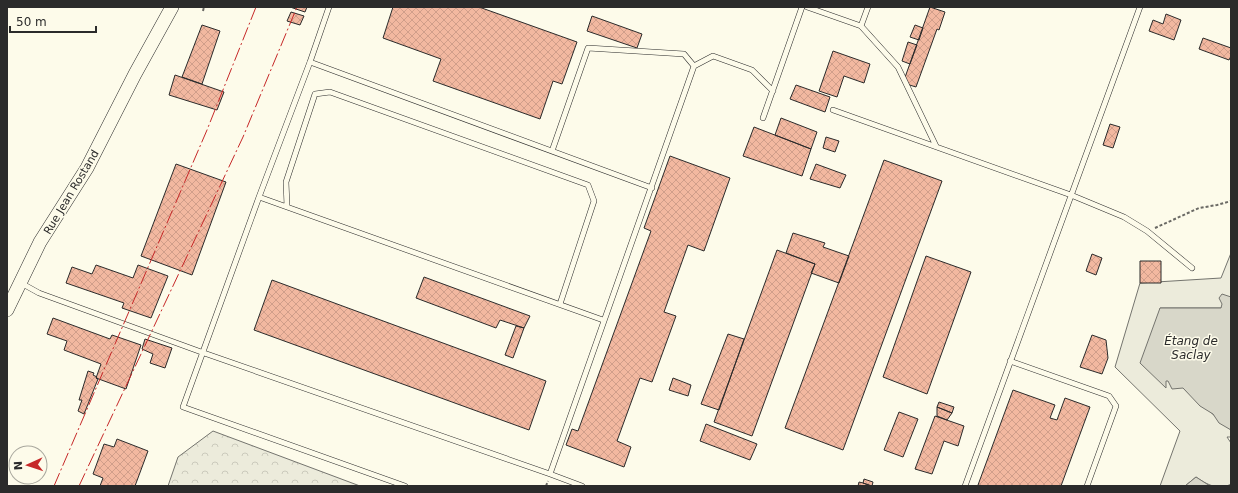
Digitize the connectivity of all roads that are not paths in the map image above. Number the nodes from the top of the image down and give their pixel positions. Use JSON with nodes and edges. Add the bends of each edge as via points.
{"nodes":[{"id":1,"x":172,"y":7,"type":"edge"},
{"id":2,"x":329,"y":7,"type":"edge"},
{"id":3,"x":802,"y":7,"type":"edge"},
{"id":4,"x":807,"y":7,"type":"edge"},
{"id":5,"x":868,"y":7,"type":"edge"},
{"id":6,"x":1140,"y":7,"type":"edge"},
{"id":7,"x":861,"y":26,"type":"junction"},
{"id":8,"x":310,"y":62,"type":"junction"},
{"id":9,"x":694,"y":66,"type":"junction"},
{"id":10,"x":773,"y":91,"type":"junction"},
{"id":11,"x":833,"y":110,"type":"dead end"},
{"id":12,"x":763,"y":118,"type":"dead end"},
{"id":13,"x":936,"y":146,"type":"junction"},
{"id":14,"x":552,"y":150,"type":"junction"},
{"id":15,"x":652,"y":188,"type":"junction"},
{"id":16,"x":1071,"y":195,"type":"junction"},
{"id":17,"x":259,"y":196,"type":"junction"},
{"id":18,"x":287,"y":206,"type":"junction"},
{"id":19,"x":1192,"y":268,"type":"dead end"},
{"id":20,"x":20,"y":283,"type":"junction"},
{"id":21,"x":560,"y":304,"type":"junction"},
{"id":22,"x":7,"y":310,"type":"edge"},
{"id":23,"x":603,"y":320,"type":"junction"},
{"id":24,"x":204,"y":353,"type":"junction"},
{"id":25,"x":1010,"y":361,"type":"junction"},
{"id":26,"x":550,"y":474,"type":"junction"},
{"id":27,"x":405,"y":486,"type":"edge"},
{"id":28,"x":582,"y":486,"type":"edge"},
{"id":29,"x":965,"y":486,"type":"edge"},
{"id":30,"x":1087,"y":486,"type":"edge"}],
"edges":[{"from":1,"to":20,"type":"street","name":"Rue Jean Rostand","via":[[87,168],[40,242]]},
{"from":2,"to":8,"type":"lane"},
{"from":3,"to":10,"type":"lane"},
{"from":4,"to":7,"type":"lane"},
{"from":5,"to":7,"type":"lane"},
{"from":6,"to":16,"type":"lane"},
{"from":7,"to":13,"type":"lane","via":[[898,67]]},
{"from":8,"to":14,"type":"lane"},
{"from":8,"to":17,"type":"lane"},
{"from":9,"to":10,"type":"lane","via":[[714,56],[752,70]]},
{"from":9,"to":14,"type":"lane","via":[[684,54],[588,48]]},
{"from":9,"to":15,"type":"lane"},
{"from":10,"to":12,"type":"lane"},
{"from":11,"to":13,"type":"lane"},
{"from":13,"to":16,"type":"lane"},
{"from":14,"to":15,"type":"lane"},
{"from":15,"to":23,"type":"lane"},
{"from":16,"to":19,"type":"lane","via":[[1124,217],[1147,231]]},
{"from":16,"to":25,"type":"lane"},
{"from":17,"to":18,"type":"lane"},
{"from":17,"to":24,"type":"lane"},
{"from":18,"to":21,"type":"lane"},
{"from":18,"to":21,"type":"lane","via":[[286,182],[315,94],[330,92],[588,185],[594,201]]},
{"from":20,"to":22,"type":"street","name":"Rue Jean Rostand"},
{"from":20,"to":24,"type":"lane","via":[[39,293]]},
{"from":21,"to":23,"type":"lane"},
{"from":23,"to":26,"type":"lane"},
{"from":24,"to":26,"type":"lane"},
{"from":24,"to":27,"type":"lane","via":[[183,407]]},
{"from":25,"to":29,"type":"lane"},
{"from":25,"to":30,"type":"lane","via":[[1109,396],[1116,406]]},
{"from":26,"to":28,"type":"lane"}]}
